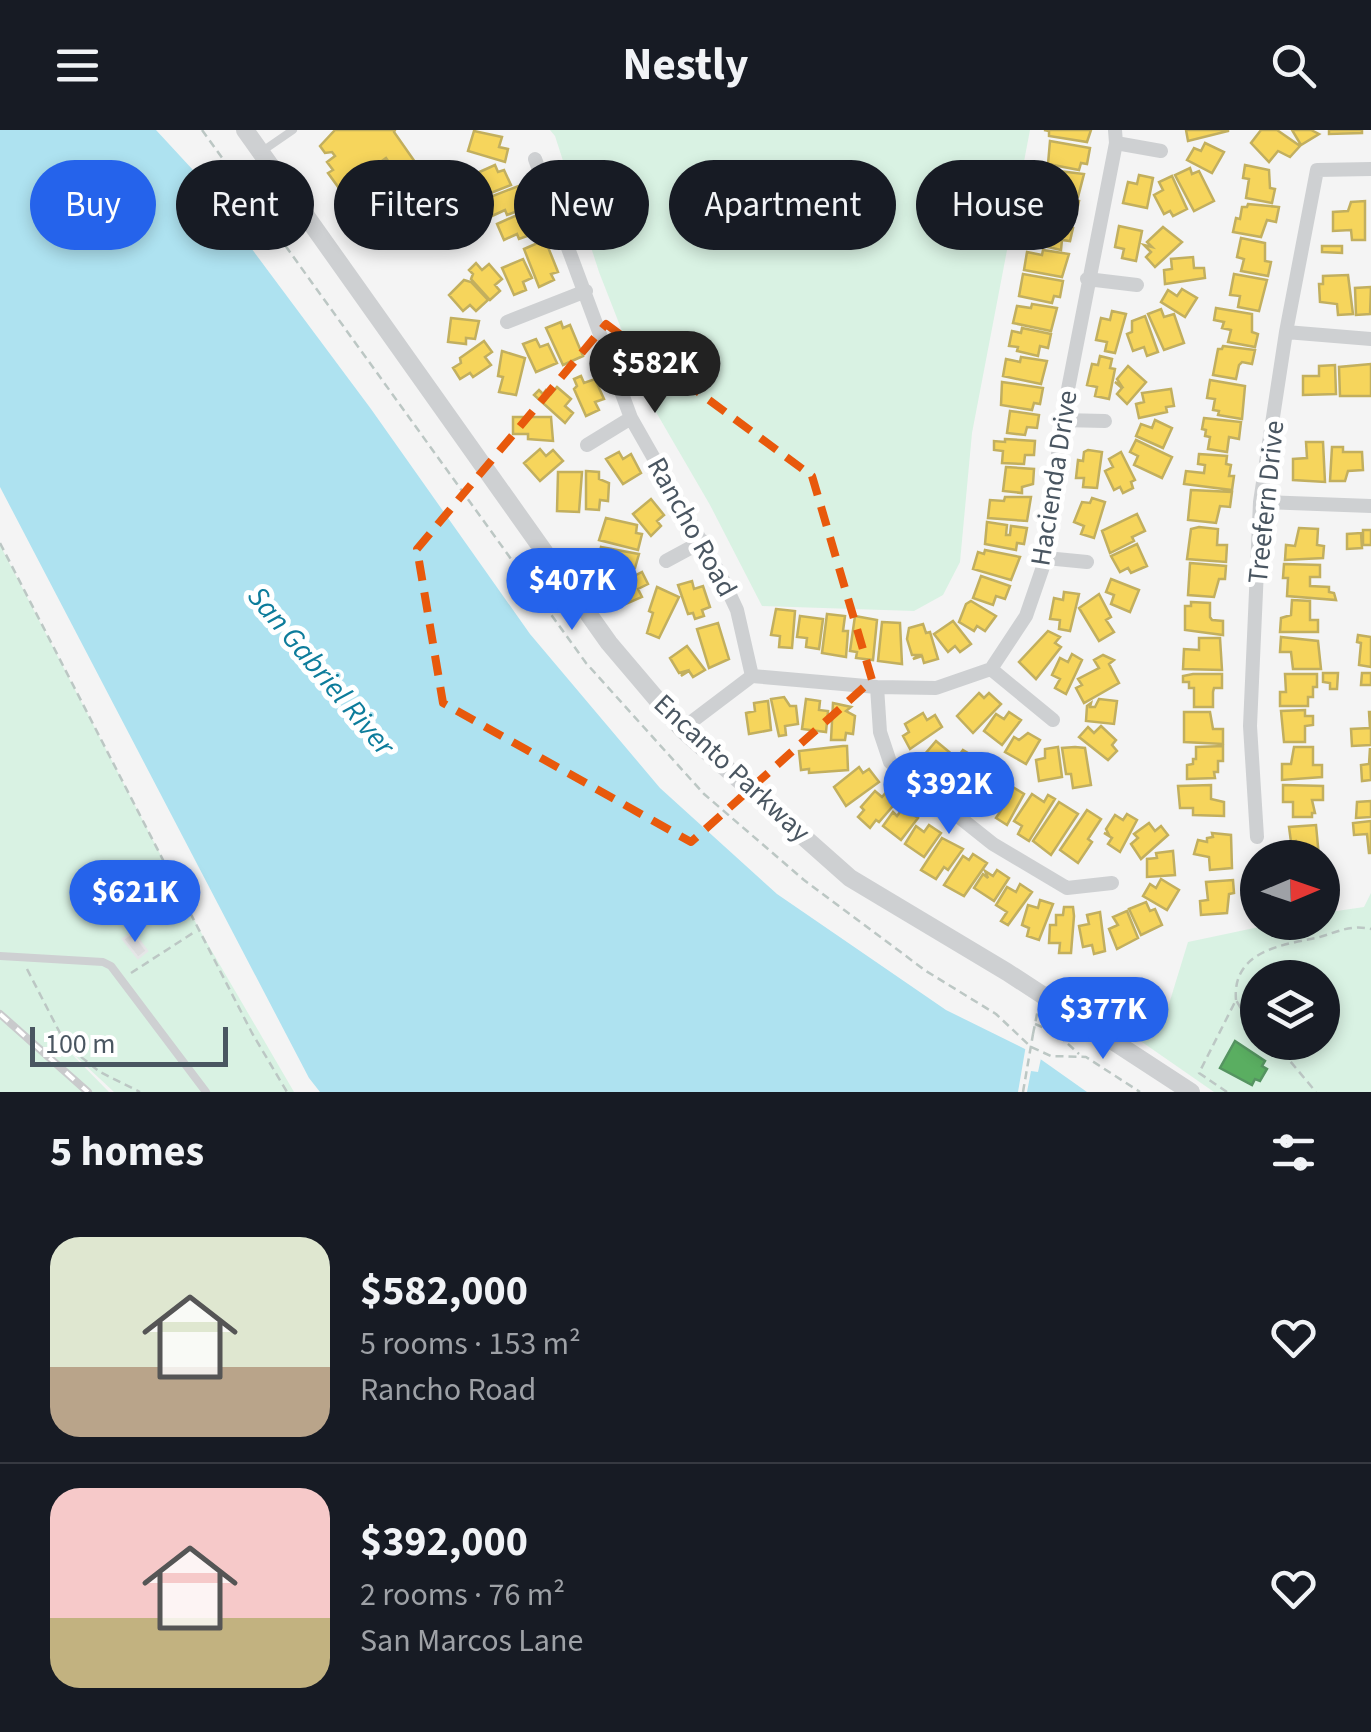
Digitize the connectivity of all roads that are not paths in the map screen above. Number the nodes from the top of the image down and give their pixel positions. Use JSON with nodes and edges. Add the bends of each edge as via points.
{"nodes":[{"id":1,"x":245,"y":130,"type":"edge"},
{"id":2,"x":293,"y":130,"type":"edge"},
{"id":3,"x":1115,"y":137,"type":"edge"},
{"id":4,"x":1161,"y":151,"type":"dead end"},
{"id":5,"x":261,"y":152,"type":"junction"},
{"id":6,"x":535,"y":159,"type":"dead end"},
{"id":7,"x":1371,"y":169,"type":"edge"},
{"id":8,"x":1087,"y":280,"type":"junction"},
{"id":9,"x":1137,"y":285,"type":"dead end"},
{"id":10,"x":586,"y":291,"type":"junction"},
{"id":11,"x":508,"y":322,"type":"dead end"},
{"id":12,"x":1286,"y":332,"type":"junction"},
{"id":13,"x":1371,"y":339,"type":"edge"},
{"id":14,"x":631,"y":418,"type":"junction"},
{"id":15,"x":1062,"y":420,"type":"junction"},
{"id":16,"x":1105,"y":420,"type":"dead end"},
{"id":17,"x":586,"y":444,"type":"dead end"},
{"id":18,"x":1260,"y":502,"type":"junction"},
{"id":19,"x":1371,"y":506,"type":"edge"},
{"id":20,"x":703,"y":541,"type":"junction"},
{"id":21,"x":1046,"y":558,"type":"junction"},
{"id":22,"x":666,"y":562,"type":"dead end"},
{"id":23,"x":1087,"y":562,"type":"dead end"},
{"id":24,"x":991,"y":669,"type":"junction"},
{"id":25,"x":752,"y":676,"type":"junction"},
{"id":26,"x":877,"y":687,"type":"junction"},
{"id":27,"x":1053,"y":720,"type":"dead end"},
{"id":28,"x":682,"y":729,"type":"junction"},
{"id":29,"x":1257,"y":837,"type":"dead end"},
{"id":30,"x":1112,"y":883,"type":"dead end"},
{"id":31,"x":0,"y":956,"type":"edge"},
{"id":32,"x":206,"y":1092,"type":"edge"},
{"id":33,"x":1191,"y":1092,"type":"edge"}],
"edges":[{"from":1,"to":5,"type":"street","name":"Encanto Parkway"},
{"from":2,"to":5,"type":"lane"},
{"from":3,"to":4,"type":"street"},
{"from":3,"to":8,"type":"street","name":"Hacienda Drive"},
{"from":5,"to":28,"type":"street","name":"Encanto Parkway","via":[[608,642]]},
{"from":6,"to":10,"type":"street","name":"Rancho Road"},
{"from":7,"to":12,"type":"street","name":"Treefern Drive","via":[[1317,170]]},
{"from":8,"to":9,"type":"street"},
{"from":8,"to":15,"type":"street","name":"Hacienda Drive"},
{"from":10,"to":11,"type":"street"},
{"from":10,"to":14,"type":"street","name":"Rancho Road"},
{"from":12,"to":13,"type":"street"},
{"from":12,"to":18,"type":"street","name":"Treefern Drive"},
{"from":14,"to":17,"type":"street"},
{"from":14,"to":20,"type":"street","name":"Rancho Road"},
{"from":15,"to":16,"type":"street"},
{"from":15,"to":21,"type":"street","name":"Hacienda Drive"},
{"from":18,"to":19,"type":"street"},
{"from":18,"to":29,"type":"street","name":"Treefern Drive","via":[[1250,726]]},
{"from":20,"to":22,"type":"street"},
{"from":20,"to":25,"type":"street","name":"Rancho Road","via":[[737,610]]},
{"from":21,"to":23,"type":"street"},
{"from":21,"to":24,"type":"street","name":"Hacienda Drive","via":[[1026,616]]},
{"from":24,"to":26,"type":"street","via":[[936,688]]},
{"from":24,"to":27,"type":"street"},
{"from":25,"to":26,"type":"street"},
{"from":25,"to":28,"type":"street"},
{"from":26,"to":30,"type":"street","via":[[890,762],[992,844],[1067,888]]},
{"from":28,"to":33,"type":"street","name":"Encanto Parkway","via":[[850,878]]},
{"from":31,"to":32,"type":"lane","via":[[112,966]]}]}
